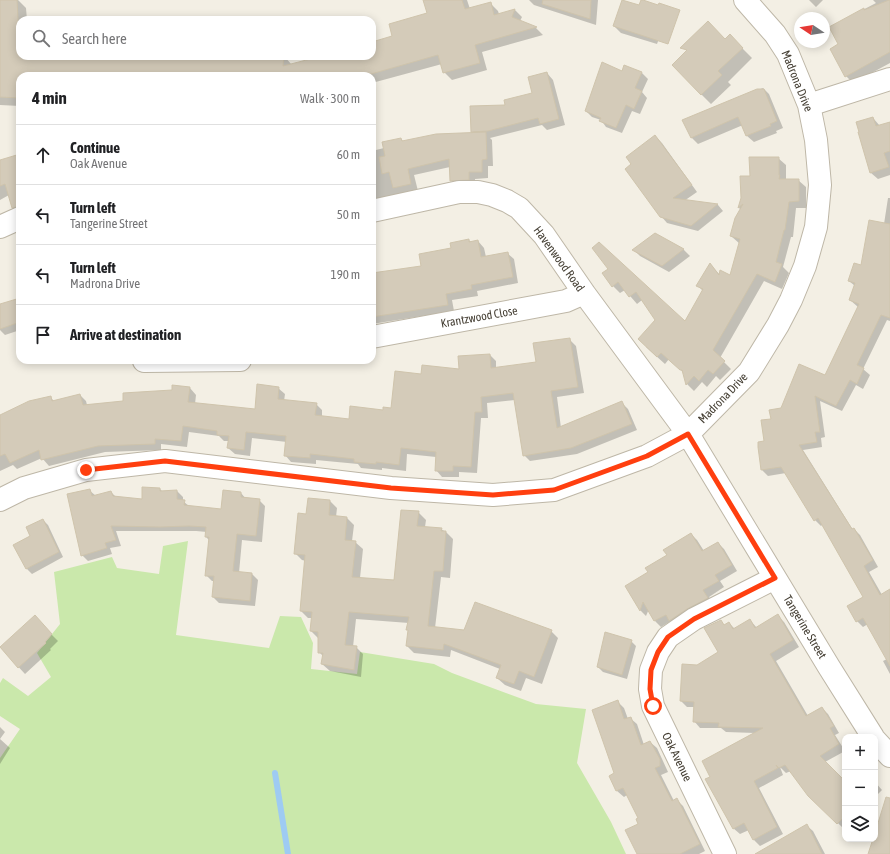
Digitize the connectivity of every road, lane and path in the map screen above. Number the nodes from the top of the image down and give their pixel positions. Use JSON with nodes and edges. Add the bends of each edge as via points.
{"nodes":[{"id":1,"x":745,"y":0,"type":"edge"},
{"id":2,"x":890,"y":79,"type":"edge"},
{"id":3,"x":809,"y":105,"type":"junction"},
{"id":4,"x":376,"y":210,"type":"edge"},
{"id":5,"x":16,"y":220,"type":"edge"},
{"id":6,"x":0,"y":227,"type":"edge"},
{"id":7,"x":584,"y":293,"type":"junction"},
{"id":8,"x":376,"y":336,"type":"edge"},
{"id":9,"x":688,"y":434,"type":"junction"},
{"id":10,"x":0,"y":500,"type":"edge"},
{"id":11,"x":775,"y":578,"type":"junction"},
{"id":12,"x":871,"y":734,"type":"edge"},
{"id":13,"x":878,"y":743,"type":"edge"},
{"id":14,"x":890,"y":756,"type":"edge"},
{"id":15,"x":725,"y":854,"type":"edge"}],
"edges":[{"from":1,"to":3,"type":"street","name":"Madrona Drive","via":[[775,34],[788,54]]},
{"from":2,"to":3,"type":"street"},
{"from":3,"to":9,"type":"street","name":"Madrona Drive","via":[[816,140],[820,185],[816,227],[805,266],[778,325],[749,372]]},
{"from":4,"to":7,"type":"street","name":"Havenwood Road","via":[[459,192],[492,195],[507,201],[524,213],[544,235]]},
{"from":5,"to":6,"type":"street"},
{"from":7,"to":8,"type":"street","name":"Krantzwood Close","via":[[566,302]]},
{"from":7,"to":9,"type":"street","name":"Havenwood Road"},
{"from":9,"to":10,"type":"street","name":"Madrona Drive","via":[[647,456],[554,490],[493,495],[399,489],[165,461],[86,470],[24,488]]},
{"from":9,"to":11,"type":"street","name":"Tangerine Street"},
{"from":11,"to":12,"type":"street","name":"Tangerine Street"},
{"from":11,"to":15,"type":"street","name":"Oak Avenue","via":[[694,619],[668,637],[658,652],[651,670],[650,689],[653,706]]},
{"from":13,"to":14,"type":"street"}]}
